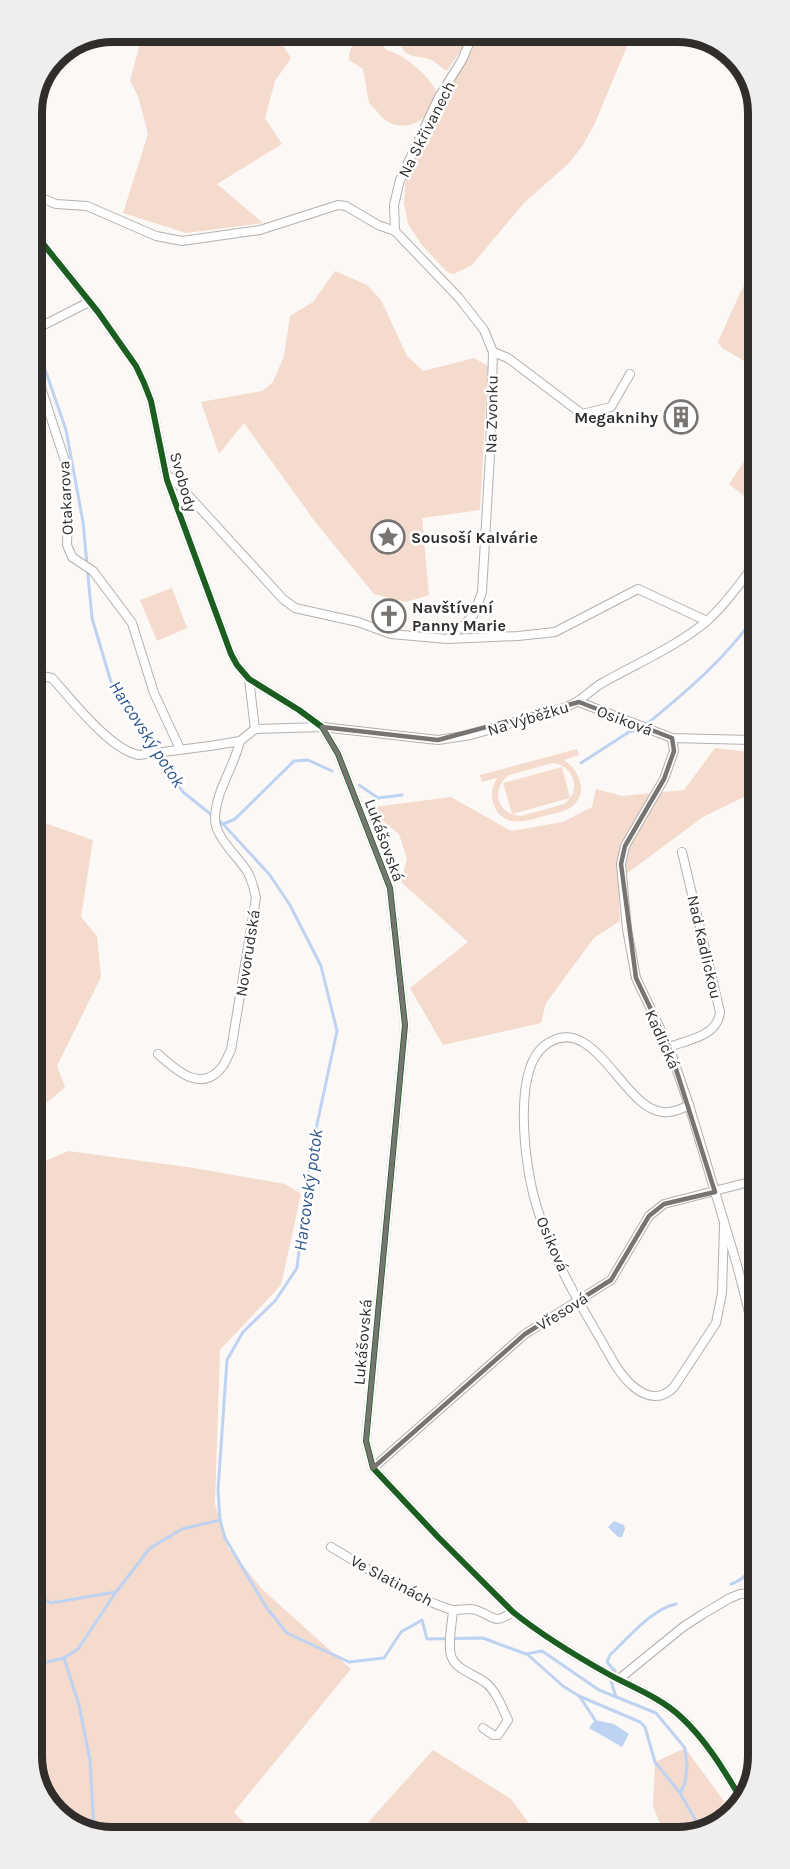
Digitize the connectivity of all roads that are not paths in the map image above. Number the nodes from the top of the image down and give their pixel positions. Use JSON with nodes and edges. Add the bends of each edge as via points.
{"nodes":[{"id":1,"x":470,"y":42,"type":"edge"},
{"id":2,"x":42,"y":198,"type":"edge"},
{"id":3,"x":395,"y":231,"type":"junction"},
{"id":4,"x":42,"y":243,"type":"edge"},
{"id":5,"x":89,"y":302,"type":"junction"},
{"id":6,"x":42,"y":326,"type":"edge"},
{"id":7,"x":493,"y":352,"type":"junction"},
{"id":8,"x":630,"y":374,"type":"dead end"},
{"id":9,"x":42,"y":391,"type":"edge"},
{"id":10,"x":166,"y":474,"type":"junction"},
{"id":11,"x":748,"y":574,"type":"edge"},
{"id":12,"x":707,"y":621,"type":"junction"},
{"id":13,"x":447,"y":639,"type":"junction"},
{"id":14,"x":42,"y":676,"type":"edge"},
{"id":15,"x":249,"y":679,"type":"junction"},
{"id":16,"x":579,"y":702,"type":"junction"},
{"id":17,"x":322,"y":727,"type":"junction"},
{"id":18,"x":255,"y":729,"type":"junction"},
{"id":19,"x":672,"y":738,"type":"junction"},
{"id":20,"x":748,"y":740,"type":"edge"},
{"id":21,"x":240,"y":741,"type":"junction"},
{"id":22,"x":180,"y":749,"type":"junction"},
{"id":23,"x":682,"y":852,"type":"dead end"},
{"id":24,"x":669,"y":1047,"type":"junction"},
{"id":25,"x":158,"y":1054,"type":"dead end"},
{"id":26,"x":689,"y":1105,"type":"junction"},
{"id":27,"x":748,"y":1182,"type":"edge"},
{"id":28,"x":715,"y":1191,"type":"junction"},
{"id":29,"x":724,"y":1226,"type":"junction"},
{"id":30,"x":579,"y":1301,"type":"junction"},
{"id":31,"x":748,"y":1306,"type":"edge"},
{"id":32,"x":373,"y":1468,"type":"junction"},
{"id":33,"x":331,"y":1547,"type":"dead end"},
{"id":34,"x":748,"y":1593,"type":"edge"},
{"id":35,"x":453,"y":1611,"type":"junction"},
{"id":36,"x":513,"y":1612,"type":"junction"},
{"id":37,"x":619,"y":1679,"type":"junction"},
{"id":38,"x":483,"y":1728,"type":"dead end"},
{"id":39,"x":738,"y":1793,"type":"edge"}],
"edges":[{"from":1,"to":3,"type":"street","name":"Na Skřivanech","via":[[400,180],[394,205]]},
{"from":2,"to":3,"type":"street","via":[[56,204],[87,206],[156,236],[182,241],[260,230],[338,205]]},
{"from":3,"to":7,"type":"street","via":[[459,298],[484,330]]},
{"from":4,"to":5,"type":"street","name":"Svobody"},
{"from":5,"to":6,"type":"street"},
{"from":5,"to":10,"type":"street","name":"Svobody","via":[[144,383]]},
{"from":7,"to":8,"type":"street","name":"Na Zvonku","via":[[508,358],[582,414],[611,407]]},
{"from":7,"to":13,"type":"street","name":"Na Zvonku","via":[[482,592],[474,614]]},
{"from":9,"to":22,"type":"street","name":"Otakarova","via":[[65,461],[67,545],[72,557],[93,571],[132,623],[154,693]]},
{"from":10,"to":13,"type":"street","via":[[295,608],[391,634]]},
{"from":10,"to":15,"type":"street","name":"Svobody","via":[[231,654]]},
{"from":11,"to":12,"type":"street","name":"Na Výběžku"},
{"from":12,"to":13,"type":"street","via":[[638,589],[555,632]]},
{"from":12,"to":16,"type":"street","name":"Na Výběžku","via":[[594,688]]},
{"from":14,"to":22,"type":"street","via":[[52,678],[114,743],[131,753]]},
{"from":15,"to":17,"type":"street","name":"Svobody"},
{"from":15,"to":18,"type":"street","name":"Svobody"},
{"from":16,"to":17,"type":"street","name":"Na Výběžku","via":[[471,735],[438,740]]},
{"from":16,"to":19,"type":"street","name":"Osiková"},
{"from":17,"to":18,"type":"street"},
{"from":17,"to":32,"type":"street","name":"Lukášovská","via":[[338,754],[390,888],[405,1025],[366,1441]]},
{"from":18,"to":21,"type":"street"},
{"from":19,"to":20,"type":"street","name":"Osiková"},
{"from":19,"to":24,"type":"street","name":"Kadlická","via":[[674,751],[664,779],[625,846],[621,864],[636,978]]},
{"from":21,"to":22,"type":"street"},
{"from":21,"to":25,"type":"street","name":"Novorudská","via":[[220,789],[215,823],[246,870],[256,898],[231,1050],[222,1068],[208,1078],[194,1079]]},
{"from":23,"to":24,"type":"street","name":"Nad Kadlickou","via":[[720,1012],[719,1020],[708,1033]]},
{"from":24,"to":26,"type":"street","name":"Kadlická"},
{"from":26,"to":28,"type":"street","name":"Kadlická"},
{"from":26,"to":30,"type":"street","name":"Osiková","via":[[673,1112],[651,1109],[594,1050],[578,1040],[554,1040],[535,1057],[524,1094],[530,1175],[557,1260]]},
{"from":27,"to":28,"type":"street","name":"Vřesová"},
{"from":28,"to":29,"type":"street","name":"Kadlická"},
{"from":28,"to":30,"type":"street","name":"Vřesová","via":[[664,1204],[649,1216],[611,1280]]},
{"from":29,"to":30,"type":"street","name":"Osiková","via":[[722,1293],[716,1323],[667,1394],[646,1394],[623,1377]]},
{"from":29,"to":31,"type":"street","name":"Kadlická"},
{"from":30,"to":32,"type":"street","name":"Vřesová","via":[[525,1334]]},
{"from":32,"to":36,"type":"street"},
{"from":33,"to":35,"type":"street","name":"Ve Slatinách","via":[[405,1592]]},
{"from":34,"to":37,"type":"street","via":[[730,1598],[683,1627]]},
{"from":35,"to":36,"type":"street","name":"Ve Slatinách","via":[[466,1608],[494,1619]]},
{"from":35,"to":38,"type":"street","name":"Ve Slatinách","via":[[452,1659],[488,1684],[508,1720],[498,1735]]},
{"from":36,"to":37,"type":"street","via":[[555,1644]]},
{"from":37,"to":39,"type":"street","via":[[680,1716],[708,1747]]}]}
